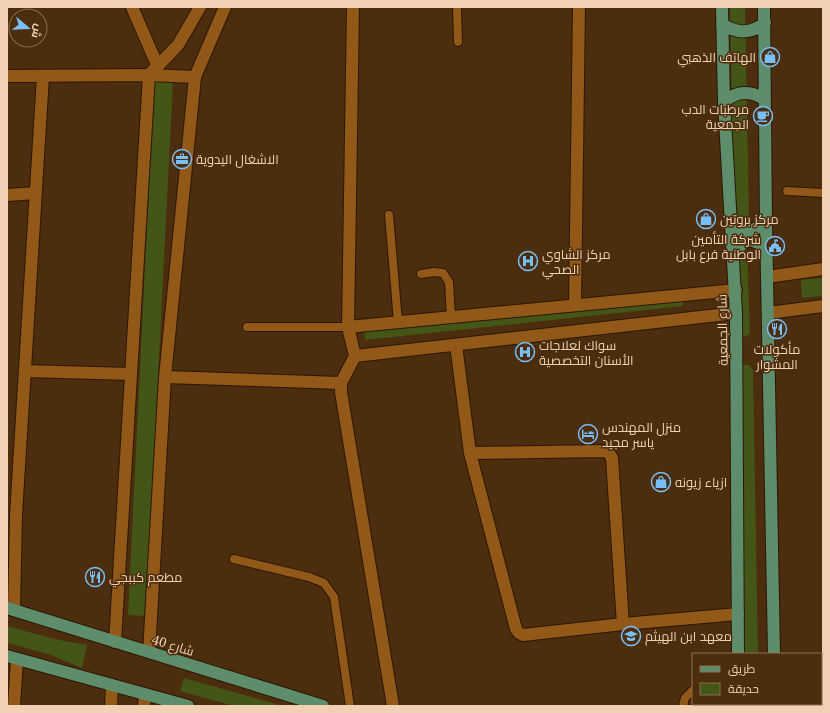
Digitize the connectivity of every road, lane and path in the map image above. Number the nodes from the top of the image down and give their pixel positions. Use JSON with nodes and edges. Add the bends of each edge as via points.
{"nodes":[{"id":1,"x":132,"y":7,"type":"edge"},
{"id":2,"x":200,"y":7,"type":"edge"},
{"id":3,"x":226,"y":7,"type":"edge"},
{"id":4,"x":353,"y":7,"type":"edge"},
{"id":5,"x":457,"y":7,"type":"edge"},
{"id":6,"x":579,"y":7,"type":"edge"},
{"id":7,"x":722,"y":7,"type":"edge"},
{"id":8,"x":764,"y":7,"type":"edge"},
{"id":9,"x":765,"y":23,"type":"junction"},
{"id":10,"x":722,"y":24,"type":"junction"},
{"id":11,"x":458,"y":42,"type":"dead end"},
{"id":12,"x":154,"y":71,"type":"junction"},
{"id":13,"x":7,"y":76,"type":"edge"},
{"id":14,"x":43,"y":76,"type":"junction"},
{"id":15,"x":195,"y":77,"type":"junction"},
{"id":16,"x":764,"y":99,"type":"junction"},
{"id":17,"x":724,"y":102,"type":"junction"},
{"id":18,"x":786,"y":191,"type":"dead end"},
{"id":19,"x":36,"y":193,"type":"junction"},
{"id":20,"x":823,"y":193,"type":"edge"},
{"id":21,"x":7,"y":195,"type":"edge"},
{"id":22,"x":389,"y":215,"type":"dead end"},
{"id":23,"x":766,"y":222,"type":"junction"},
{"id":24,"x":732,"y":227,"type":"junction"},
{"id":25,"x":767,"y":250,"type":"junction"},
{"id":26,"x":733,"y":255,"type":"junction"},
{"id":27,"x":823,"y":269,"type":"edge"},
{"id":28,"x":421,"y":274,"type":"dead end"},
{"id":29,"x":767,"y":277,"type":"junction"},
{"id":30,"x":736,"y":290,"type":"junction"},
{"id":31,"x":575,"y":305,"type":"junction"},
{"id":32,"x":823,"y":306,"type":"edge"},
{"id":33,"x":736,"y":313,"type":"junction"},
{"id":34,"x":768,"y":313,"type":"junction"},
{"id":35,"x":451,"y":317,"type":"junction"},
{"id":36,"x":398,"y":322,"type":"junction"},
{"id":37,"x":247,"y":327,"type":"dead end"},
{"id":38,"x":348,"y":327,"type":"junction"},
{"id":39,"x":456,"y":345,"type":"junction"},
{"id":40,"x":355,"y":356,"type":"junction"},
{"id":41,"x":25,"y":371,"type":"junction"},
{"id":42,"x":130,"y":374,"type":"junction"},
{"id":43,"x":165,"y":377,"type":"junction"},
{"id":44,"x":341,"y":383,"type":"junction"},
{"id":45,"x":470,"y":453,"type":"junction"},
{"id":46,"x":11,"y":514,"type":"edge"},
{"id":47,"x":234,"y":559,"type":"dead end"},
{"id":48,"x":10,"y":609,"type":"edge"},
{"id":49,"x":738,"y":614,"type":"junction"},
{"id":50,"x":623,"y":624,"type":"junction"},
{"id":51,"x":115,"y":642,"type":"junction"},
{"id":52,"x":149,"y":652,"type":"junction"},
{"id":53,"x":738,"y":653,"type":"edge"},
{"id":54,"x":774,"y":653,"type":"edge"},
{"id":55,"x":12,"y":658,"type":"edge"},
{"id":56,"x":112,"y":685,"type":"junction"},
{"id":57,"x":692,"y":691,"type":"edge"},
{"id":58,"x":145,"y":694,"type":"junction"},
{"id":59,"x":14,"y":706,"type":"edge"},
{"id":60,"x":112,"y":706,"type":"edge"},
{"id":61,"x":144,"y":706,"type":"edge"},
{"id":62,"x":188,"y":706,"type":"edge"},
{"id":63,"x":323,"y":706,"type":"edge"},
{"id":64,"x":350,"y":706,"type":"edge"},
{"id":65,"x":393,"y":706,"type":"edge"},
{"id":66,"x":684,"y":706,"type":"edge"}],
"edges":[{"from":1,"to":12,"type":"street"},
{"from":2,"to":12,"type":"street","via":[[178,45]]},
{"from":3,"to":15,"type":"street"},
{"from":4,"to":38,"type":"street"},
{"from":5,"to":11,"type":"lane"},
{"from":6,"to":31,"type":"street"},
{"from":7,"to":10,"type":"main road","name":"شارع الجمعية"},
{"from":8,"to":9,"type":"main road"},
{"from":9,"to":10,"type":"main road","via":[[752,31],[744,32]]},
{"from":9,"to":16,"type":"main road"},
{"from":10,"to":17,"type":"main road","name":"شارع الجمعية"},
{"from":12,"to":14,"type":"street"},
{"from":12,"to":15,"type":"street"},
{"from":12,"to":42,"type":"street"},
{"from":13,"to":14,"type":"street"},
{"from":14,"to":19,"type":"street"},
{"from":15,"to":43,"type":"street"},
{"from":16,"to":17,"type":"main road","via":[[743,92],[729,97]]},
{"from":16,"to":23,"type":"main road"},
{"from":17,"to":24,"type":"main road","name":"شارع الجمعية"},
{"from":18,"to":20,"type":"lane"},
{"from":19,"to":21,"type":"street"},
{"from":19,"to":41,"type":"street"},
{"from":22,"to":36,"type":"lane"},
{"from":23,"to":24,"type":"main road","via":[[760,228],[751,231]]},
{"from":23,"to":25,"type":"main road"},
{"from":24,"to":26,"type":"main road","name":"شارع الجمعية"},
{"from":25,"to":26,"type":"main road","via":[[750,240],[743,243]]},
{"from":25,"to":29,"type":"main road"},
{"from":26,"to":30,"type":"main road","name":"شارع الجمعية"},
{"from":27,"to":29,"type":"street"},
{"from":28,"to":35,"type":"lane","via":[[443,273],[449,282]]},
{"from":29,"to":34,"type":"main road"},
{"from":30,"to":31,"type":"street"},
{"from":30,"to":33,"type":"main road","name":"شارع الجمعية"},
{"from":31,"to":35,"type":"street"},
{"from":32,"to":34,"type":"street"},
{"from":33,"to":39,"type":"street"},
{"from":33,"to":49,"type":"main road","name":"شارع الجمعية"},
{"from":34,"to":54,"type":"main road"},
{"from":35,"to":36,"type":"street"},
{"from":36,"to":38,"type":"street"},
{"from":37,"to":38,"type":"lane"},
{"from":38,"to":40,"type":"street"},
{"from":39,"to":40,"type":"street"},
{"from":39,"to":45,"type":"street"},
{"from":40,"to":44,"type":"street"},
{"from":41,"to":42,"type":"street"},
{"from":41,"to":46,"type":"street"},
{"from":42,"to":51,"type":"street"},
{"from":43,"to":44,"type":"street"},
{"from":43,"to":52,"type":"street"},
{"from":44,"to":65,"type":"street"},
{"from":45,"to":50,"type":"street","via":[[519,633],[523,635]]},
{"from":45,"to":50,"type":"street","via":[[609,453],[612,458]]},
{"from":46,"to":48,"type":"street"},
{"from":47,"to":64,"type":"lane","via":[[324,583],[334,598]]},
{"from":48,"to":51,"type":"main road","name":"شارع 40"},
{"from":49,"to":50,"type":"street"},
{"from":49,"to":53,"type":"main road","name":"شارع الجمعية"},
{"from":51,"to":52,"type":"main road","name":"شارع 40"},
{"from":52,"to":63,"type":"main road","name":"شارع 40"},
{"from":55,"to":56,"type":"main road"},
{"from":55,"to":59,"type":"street"},
{"from":56,"to":58,"type":"main road"},
{"from":56,"to":60,"type":"street"},
{"from":57,"to":66,"type":"lane","via":[[685,698]]},
{"from":58,"to":61,"type":"street"},
{"from":58,"to":62,"type":"main road"}]}
